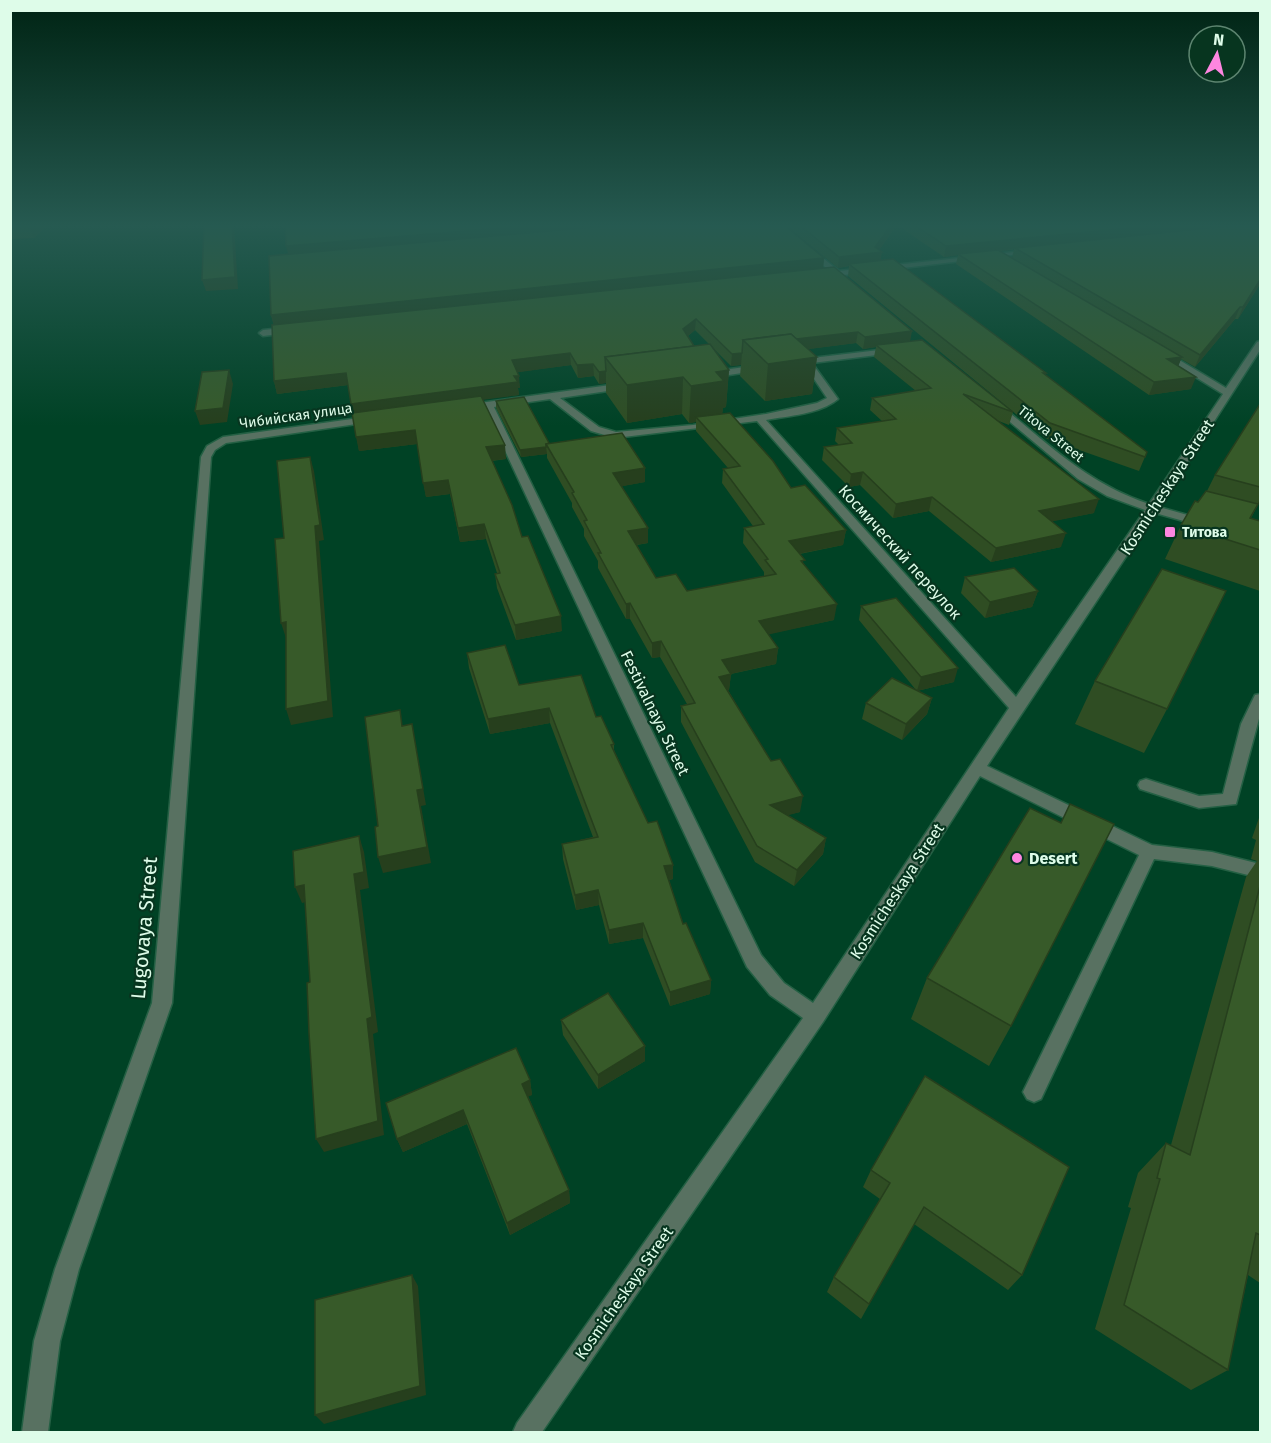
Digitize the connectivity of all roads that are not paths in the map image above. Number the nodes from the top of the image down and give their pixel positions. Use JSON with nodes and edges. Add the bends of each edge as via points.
{"nodes":[{"id":1,"x":298,"y":329,"type":"edge"},
{"id":2,"x":263,"y":333,"type":"dead end"},
{"id":3,"x":1260,"y":344,"type":"edge"},
{"id":4,"x":899,"y":349,"type":"edge"},
{"id":5,"x":1158,"y":352,"type":"edge"},
{"id":6,"x":806,"y":361,"type":"junction"},
{"id":7,"x":783,"y":364,"type":"edge"},
{"id":8,"x":772,"y":366,"type":"edge"},
{"id":9,"x":702,"y":376,"type":"edge"},
{"id":10,"x":633,"y":385,"type":"edge"},
{"id":11,"x":1228,"y":393,"type":"junction"},
{"id":12,"x":552,"y":396,"type":"junction"},
{"id":13,"x":987,"y":399,"type":"edge"},
{"id":14,"x":488,"y":405,"type":"junction"},
{"id":15,"x":453,"y":409,"type":"edge"},
{"id":16,"x":382,"y":418,"type":"edge"},
{"id":17,"x":759,"y":418,"type":"junction"},
{"id":18,"x":211,"y":447,"type":"joint"},
{"id":19,"x":1153,"y":510,"type":"junction"},
{"id":20,"x":1218,"y":526,"type":"edge"},
{"id":21,"x":1260,"y":699,"type":"edge"},
{"id":22,"x":1017,"y":707,"type":"junction"},
{"id":23,"x":977,"y":768,"type":"junction"},
{"id":24,"x":1146,"y":785,"type":"dead end"},
{"id":25,"x":1149,"y":852,"type":"junction"},
{"id":26,"x":1260,"y":871,"type":"edge"},
{"id":27,"x":816,"y":1016,"type":"junction"},
{"id":28,"x":1034,"y":1092,"type":"dead end"},
{"id":29,"x":35,"y":1432,"type":"edge"},
{"id":30,"x":526,"y":1432,"type":"edge"}],
"edges":[{"from":1,"to":2,"type":"street"},
{"from":3,"to":11,"type":"street","name":"Kosmicheskaya Street"},
{"from":4,"to":6,"type":"street"},
{"from":5,"to":11,"type":"street"},
{"from":6,"to":7,"type":"street"},
{"from":6,"to":17,"type":"street","via":[[833,399],[821,406]]},
{"from":8,"to":9,"type":"street"},
{"from":10,"to":12,"type":"street"},
{"from":11,"to":19,"type":"street","name":"Kosmicheskaya Street"},
{"from":12,"to":14,"type":"street"},
{"from":12,"to":17,"type":"street","via":[[595,429],[615,435]]},
{"from":13,"to":19,"type":"street","name":"Titova Street","via":[[1088,481]]},
{"from":14,"to":15,"type":"street"},
{"from":14,"to":27,"type":"street","name":"Festivalnaya Street","via":[[754,961],[777,989]]},
{"from":16,"to":18,"type":"street","name":"Чибийская улица","via":[[240,436]]},
{"from":17,"to":22,"type":"street","name":"Космический переулок"},
{"from":18,"to":29,"type":"street","name":"Lugovaya Street","via":[[206,457],[162,1003],[67,1269],[47,1341]]},
{"from":19,"to":20,"type":"street","name":"Titova Street"},
{"from":19,"to":22,"type":"street","name":"Kosmicheskaya Street"},
{"from":21,"to":24,"type":"street","via":[[1249,724],[1230,800],[1199,802]]},
{"from":22,"to":23,"type":"street","name":"Kosmicheskaya Street"},
{"from":23,"to":25,"type":"street"},
{"from":23,"to":27,"type":"street","name":"Kosmicheskaya Street"},
{"from":25,"to":26,"type":"street","via":[[1212,859]]},
{"from":25,"to":28,"type":"street"},
{"from":27,"to":30,"type":"street","name":"Kosmicheskaya Street"}]}
